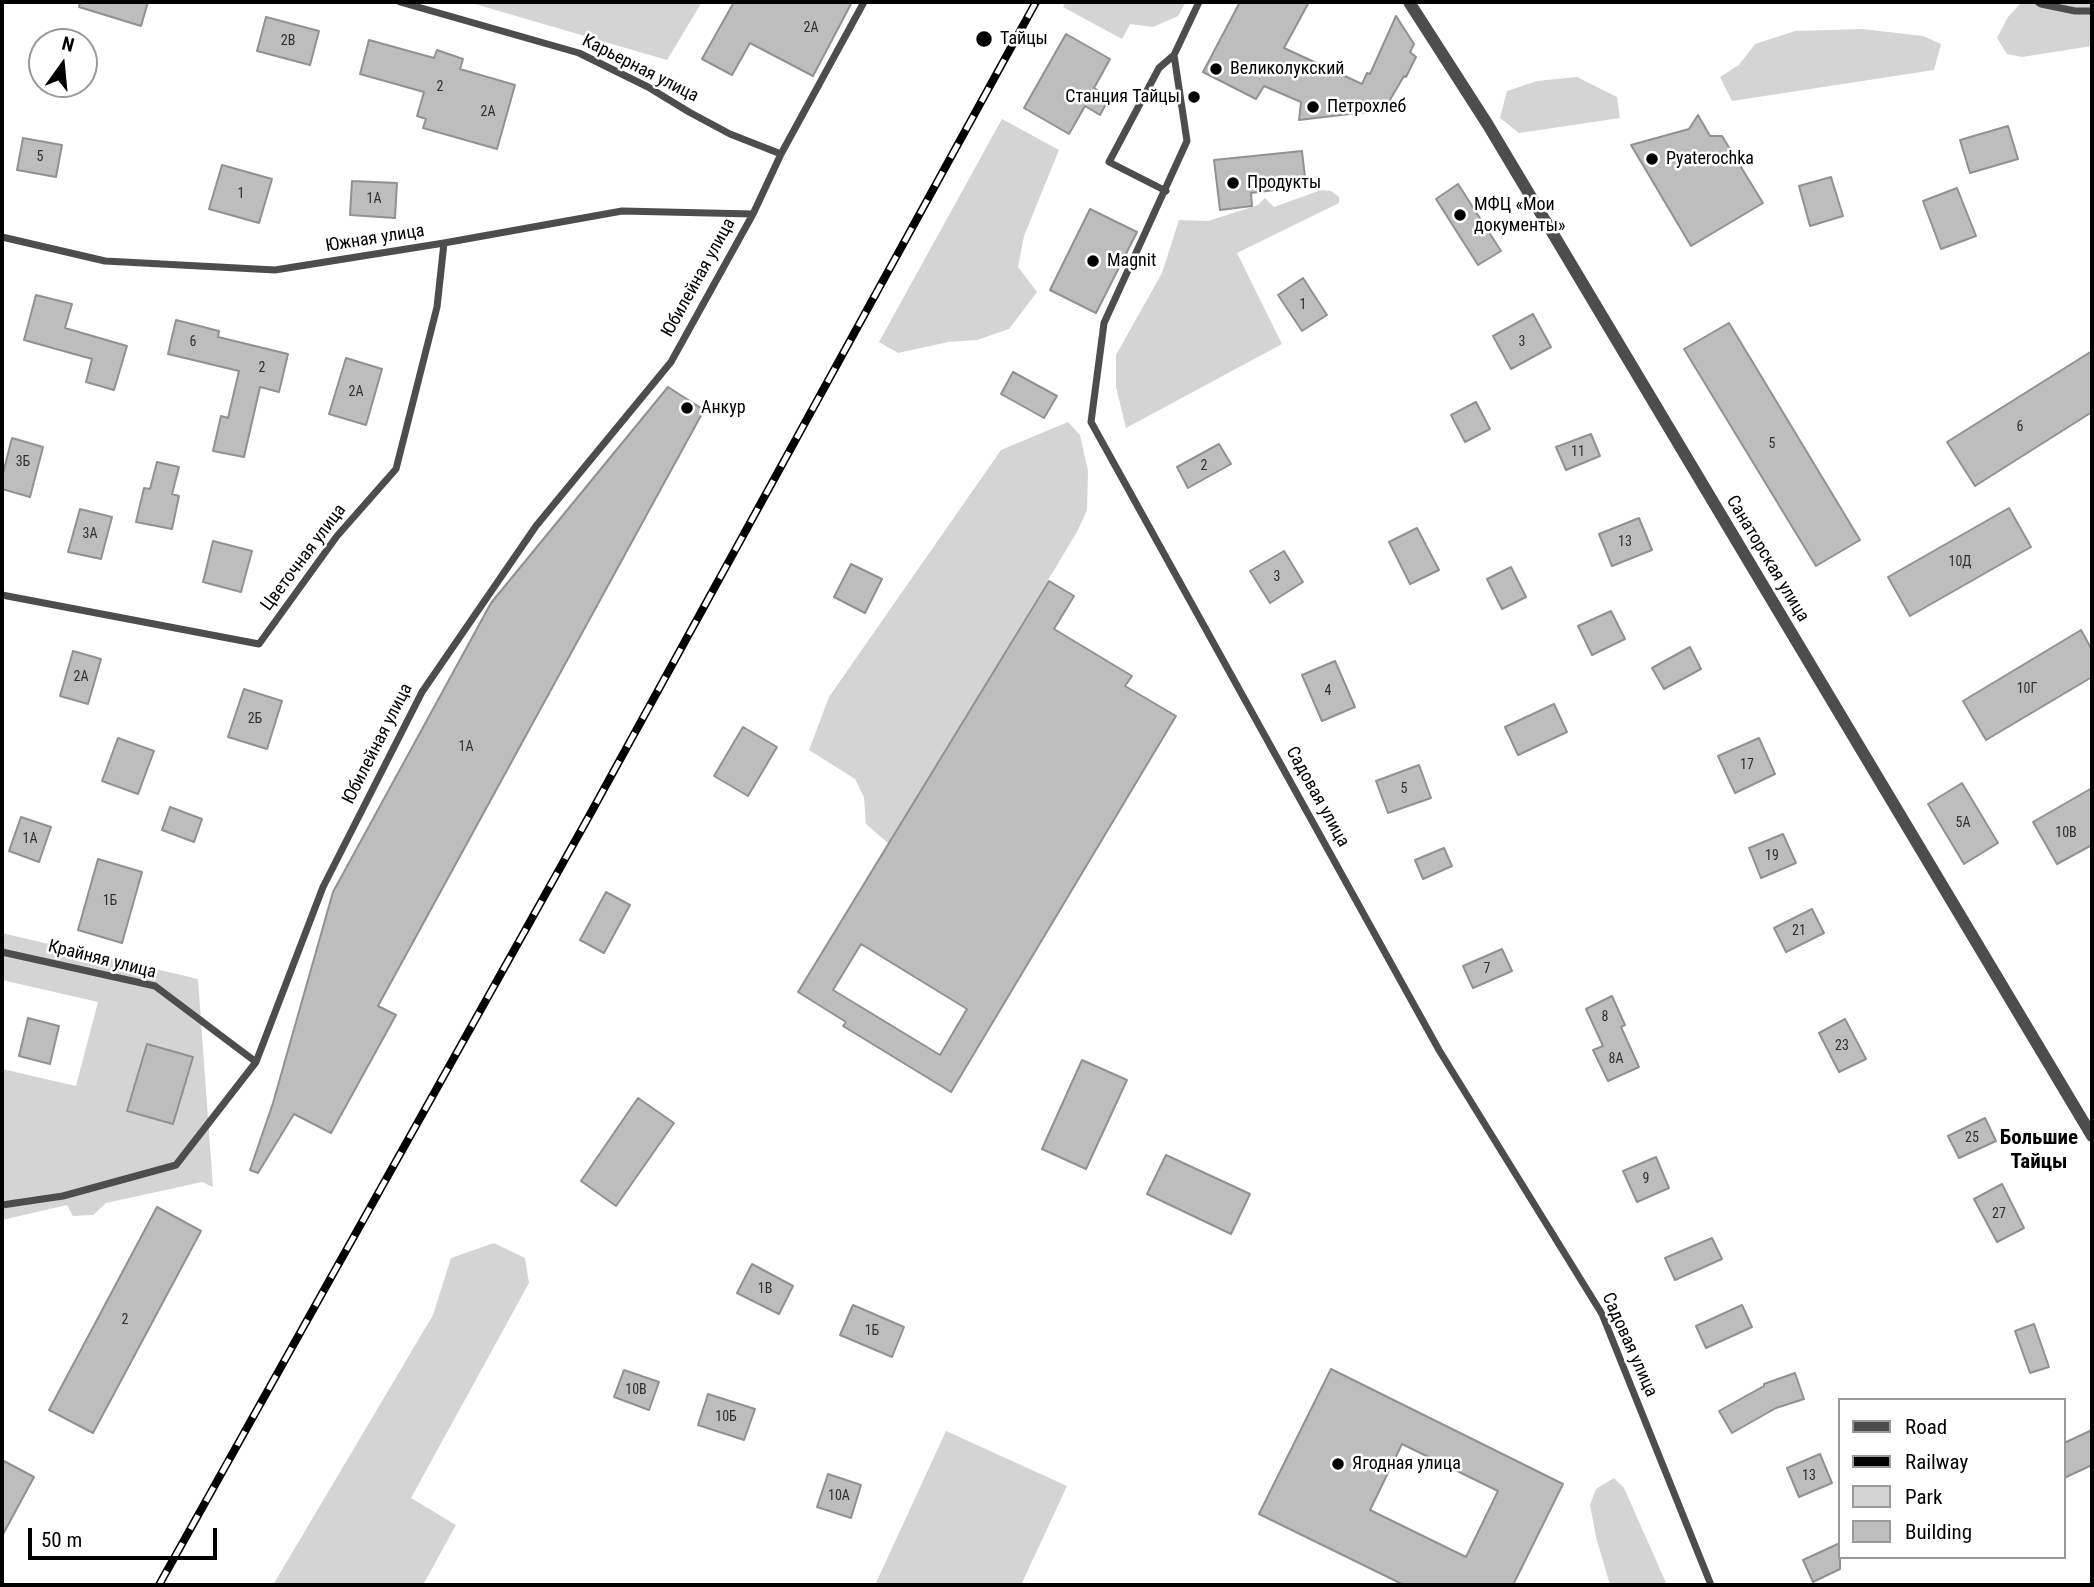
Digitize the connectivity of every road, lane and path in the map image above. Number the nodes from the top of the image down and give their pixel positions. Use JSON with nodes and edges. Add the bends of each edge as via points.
{"nodes":[{"id":1,"x":400,"y":2,"type":"edge"},
{"id":2,"x":864,"y":2,"type":"edge"},
{"id":3,"x":1199,"y":2,"type":"edge"},
{"id":4,"x":1409,"y":2,"type":"edge"},
{"id":5,"x":2038,"y":2,"type":"edge"},
{"id":6,"x":2092,"y":11,"type":"edge"},
{"id":7,"x":1174,"y":55,"type":"junction"},
{"id":8,"x":781,"y":154,"type":"junction"},
{"id":9,"x":1166,"y":191,"type":"junction"},
{"id":10,"x":753,"y":214,"type":"junction"},
{"id":11,"x":2,"y":237,"type":"edge"},
{"id":12,"x":444,"y":243,"type":"junction"},
{"id":13,"x":2,"y":595,"type":"edge"},
{"id":14,"x":2,"y":952,"type":"edge"},
{"id":15,"x":257,"y":1062,"type":"junction"},
{"id":16,"x":2092,"y":1136,"type":"edge"},
{"id":17,"x":2,"y":1205,"type":"edge"},
{"id":18,"x":1711,"y":1585,"type":"edge"}],
"edges":[{"from":1,"to":8,"type":"street","name":"Карьерная улица","via":[[579,52],[730,134]]},
{"from":2,"to":8,"type":"street","name":"Юбилейная улица"},
{"from":3,"to":7,"type":"street"},
{"from":4,"to":16,"type":"street","name":"Санаторская улица","via":[[1502,148]]},
{"from":5,"to":6,"type":"street"},
{"from":7,"to":9,"type":"street","name":"Садовая улица","via":[[1186,141]]},
{"from":7,"to":9,"type":"street","via":[[1159,68],[1108,162]]},
{"from":8,"to":10,"type":"street","name":"Юбилейная улица"},
{"from":9,"to":18,"type":"street","name":"Садовая улица","via":[[1104,323],[1091,422],[1439,1050],[1602,1314]]},
{"from":10,"to":12,"type":"street","name":"Южная улица","via":[[622,211]]},
{"from":10,"to":15,"type":"street","name":"Юбилейная улица","via":[[671,362],[536,526],[422,692],[323,887]]},
{"from":11,"to":12,"type":"street","name":"Южная улица","via":[[105,261],[275,271]]},
{"from":12,"to":13,"type":"street","name":"Цветочная улица","via":[[437,307],[396,469],[337,536],[259,644]]},
{"from":14,"to":15,"type":"street","name":"Крайняя улица","via":[[156,986]]},
{"from":15,"to":17,"type":"street","name":"Юбилейная улица","via":[[176,1165],[62,1196]]}]}
